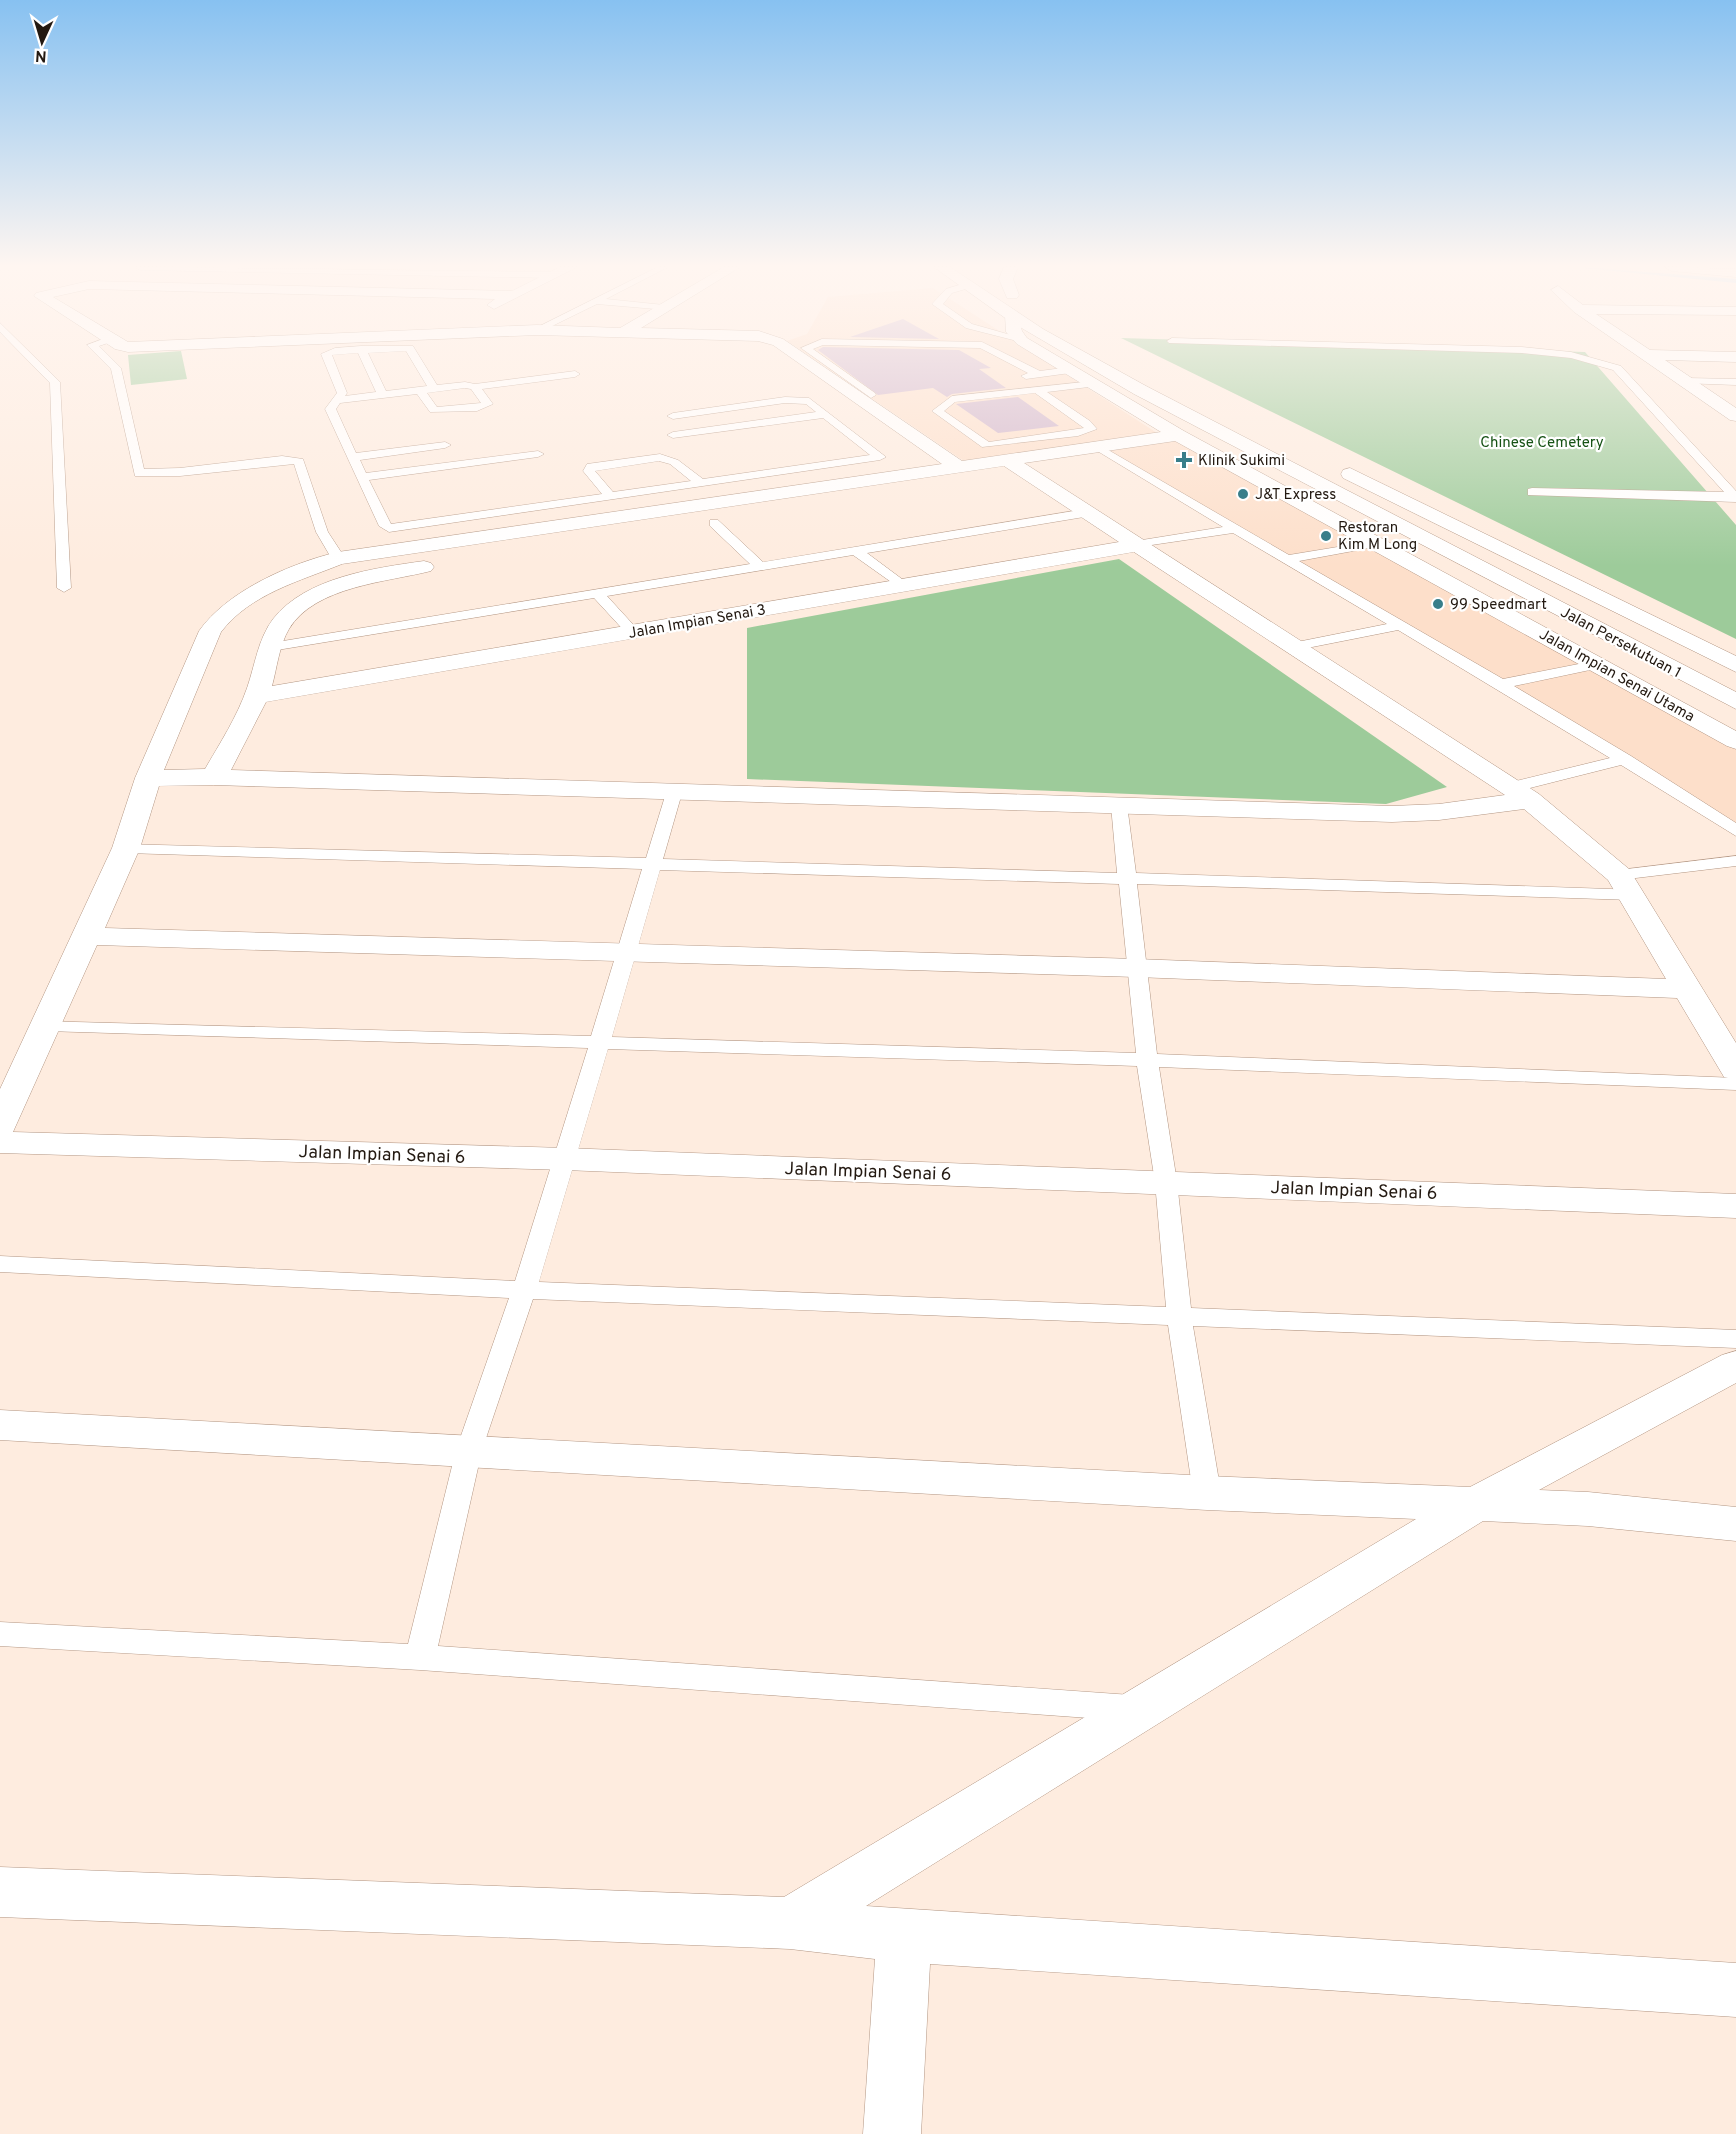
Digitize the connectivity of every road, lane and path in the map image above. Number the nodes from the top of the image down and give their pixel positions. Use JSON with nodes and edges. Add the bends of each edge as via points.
{"nodes":[{"id":1,"x":40,"y":367,"type":"edge"},
{"id":2,"x":115,"y":367,"type":"edge"},
{"id":3,"x":331,"y":367,"type":"edge"},
{"id":4,"x":369,"y":367,"type":"edge"},
{"id":5,"x":420,"y":367,"type":"edge"},
{"id":6,"x":1023,"y":367,"type":"edge"},
{"id":7,"x":1064,"y":367,"type":"edge"},
{"id":8,"x":1098,"y":367,"type":"edge"},
{"id":9,"x":1613,"y":367,"type":"edge"},
{"id":10,"x":1666,"y":367,"type":"edge"},
{"id":11,"x":823,"y":368,"type":"joint"},
{"id":12,"x":1070,"y":370,"type":"junction"},
{"id":13,"x":575,"y":374,"type":"dead end"},
{"id":14,"x":1038,"y":374,"type":"junction"},
{"id":15,"x":1017,"y":377,"type":"dead end"},
{"id":16,"x":1686,"y":381,"type":"junction"},
{"id":17,"x":1736,"y":382,"type":"edge"},
{"id":18,"x":1093,"y":384,"type":"junction"},
{"id":19,"x":475,"y":387,"type":"junction"},
{"id":20,"x":434,"y":389,"type":"junction"},
{"id":21,"x":420,"y":390,"type":"junction"},
{"id":22,"x":1036,"y":390,"type":"junction"},
{"id":23,"x":383,"y":395,"type":"junction"},
{"id":24,"x":871,"y":395,"type":"dead end"},
{"id":25,"x":338,"y":400,"type":"junction"},
{"id":26,"x":1732,"y":411,"type":"edge"},
{"id":27,"x":826,"y":414,"type":"junction"},
{"id":28,"x":673,"y":416,"type":"dead end"},
{"id":29,"x":673,"y":435,"type":"dead end"},
{"id":30,"x":1178,"y":435,"type":"junction"},
{"id":31,"x":445,"y":445,"type":"dead end"},
{"id":32,"x":1098,"y":447,"type":"junction"},
{"id":33,"x":1264,"y":453,"type":"junction"},
{"id":34,"x":538,"y":454,"type":"dead end"},
{"id":35,"x":352,"y":457,"type":"junction"},
{"id":36,"x":1007,"y":460,"type":"junction"},
{"id":37,"x":1334,"y":465,"type":"dead end"},
{"id":38,"x":957,"y":467,"type":"junction"},
{"id":39,"x":1028,"y":473,"type":"junction"},
{"id":40,"x":362,"y":477,"type":"junction"},
{"id":41,"x":696,"y":483,"type":"junction"},
{"id":42,"x":1532,"y":492,"type":"dead end"},
{"id":43,"x":616,"y":495,"type":"junction"},
{"id":44,"x":1735,"y":497,"type":"edge"},
{"id":45,"x":712,"y":513,"type":"junction"},
{"id":46,"x":1086,"y":513,"type":"junction"},
{"id":47,"x":640,"y":514,"type":"junction"},
{"id":48,"x":1232,"y":529,"type":"junction"},
{"id":49,"x":1375,"y":543,"type":"junction"},
{"id":50,"x":573,"y":544,"type":"dead end"},
{"id":51,"x":1136,"y":545,"type":"junction"},
{"id":52,"x":855,"y":550,"type":"junction"},
{"id":53,"x":338,"y":558,"type":"junction"},
{"id":54,"x":1287,"y":559,"type":"junction"},
{"id":55,"x":444,"y":564,"type":"dead end"},
{"id":56,"x":759,"y":566,"type":"junction"},
{"id":57,"x":901,"y":585,"type":"junction"},
{"id":58,"x":64,"y":588,"type":"dead end"},
{"id":59,"x":598,"y":594,"type":"junction"},
{"id":60,"x":1398,"y":626,"type":"junction"},
{"id":61,"x":633,"y":632,"type":"junction"},
{"id":62,"x":271,"y":647,"type":"junction"},
{"id":63,"x":1292,"y":647,"type":"junction"},
{"id":64,"x":1599,"y":664,"type":"junction"},
{"id":65,"x":1736,"y":665,"type":"edge"},
{"id":66,"x":1498,"y":685,"type":"junction"},
{"id":67,"x":257,"y":696,"type":"junction"},
{"id":68,"x":1736,"y":702,"type":"edge"},
{"id":69,"x":1736,"y":741,"type":"edge"},
{"id":70,"x":1626,"y":759,"type":"junction"},
{"id":71,"x":214,"y":777,"type":"junction"},
{"id":72,"x":148,"y":778,"type":"junction"},
{"id":73,"x":674,"y":793,"type":"junction"},
{"id":74,"x":1520,"y":794,"type":"junction"},
{"id":75,"x":1119,"y":805,"type":"junction"},
{"id":76,"x":1736,"y":831,"type":"edge"},
{"id":77,"x":126,"y":848,"type":"junction"},
{"id":78,"x":1736,"y":861,"type":"edge"},
{"id":79,"x":653,"y":862,"type":"junction"},
{"id":80,"x":1128,"y":878,"type":"junction"},
{"id":81,"x":1626,"y":884,"type":"junction"},
{"id":82,"x":86,"y":936,"type":"junction"},
{"id":83,"x":626,"y":952,"type":"junction"},
{"id":84,"x":1136,"y":968,"type":"junction"},
{"id":85,"x":1689,"y":989,"type":"junction"},
{"id":86,"x":45,"y":1025,"type":"junction"},
{"id":87,"x":599,"y":1044,"type":"junction"},
{"id":88,"x":1147,"y":1060,"type":"junction"},
{"id":89,"x":1736,"y":1070,"type":"edge"},
{"id":90,"x":1736,"y":1084,"type":"edge"},
{"id":91,"x":0,"y":1126,"type":"edge"},
{"id":92,"x":0,"y":1142,"type":"edge"},
{"id":93,"x":565,"y":1160,"type":"junction"},
{"id":94,"x":1166,"y":1182,"type":"junction"},
{"id":95,"x":1736,"y":1206,"type":"edge"},
{"id":96,"x":0,"y":1264,"type":"edge"},
{"id":97,"x":524,"y":1290,"type":"junction"},
{"id":98,"x":1179,"y":1315,"type":"junction"},
{"id":99,"x":1736,"y":1339,"type":"edge"},
{"id":100,"x":1736,"y":1365,"type":"edge"},
{"id":101,"x":0,"y":1425,"type":"edge"},
{"id":102,"x":469,"y":1450,"type":"junction"},
{"id":103,"x":1207,"y":1493,"type":"junction"},
{"id":104,"x":1476,"y":1504,"type":"junction"},
{"id":105,"x":1736,"y":1524,"type":"edge"},
{"id":106,"x":0,"y":1634,"type":"edge"},
{"id":107,"x":420,"y":1657,"type":"junction"},
{"id":108,"x":1141,"y":1708,"type":"junction"},
{"id":109,"x":0,"y":1892,"type":"edge"},
{"id":110,"x":790,"y":1923,"type":"junction"},
{"id":111,"x":904,"y":1936,"type":"junction"},
{"id":112,"x":1736,"y":1990,"type":"edge"},
{"id":113,"x":892,"y":2134,"type":"edge"}],
"edges":[{"from":1,"to":58,"type":"lane","via":[[55,382]]},
{"from":2,"to":53,"type":"lane","via":[[139,473],[151,475],[282,459],[299,461],[322,532]]},
{"from":3,"to":25,"type":"lane","via":[[342,393]]},
{"from":4,"to":23,"type":"lane"},
{"from":5,"to":20,"type":"lane"},
{"from":6,"to":14,"type":"lane"},
{"from":7,"to":12,"type":"main road","name":"Jalan Impian Senai Utama"},
{"from":8,"to":33,"type":"main road","name":"Jalan Persekutuan 1"},
{"from":9,"to":44,"type":"lane"},
{"from":10,"to":16,"type":"main road"},
{"from":11,"to":24,"type":"lane"},
{"from":11,"to":38,"type":"main road"},
{"from":12,"to":14,"type":"lane"},
{"from":12,"to":18,"type":"main road","name":"Jalan Impian Senai Utama"},
{"from":13,"to":19,"type":"lane"},
{"from":14,"to":15,"type":"lane"},
{"from":16,"to":17,"type":"lane"},
{"from":16,"to":26,"type":"main road"},
{"from":18,"to":22,"type":"lane"},
{"from":18,"to":30,"type":"main road","name":"Jalan Impian Senai Utama"},
{"from":19,"to":20,"type":"lane"},
{"from":19,"to":21,"type":"lane","via":[[487,406],[434,410]]},
{"from":20,"to":21,"type":"lane"},
{"from":21,"to":23,"type":"lane"},
{"from":22,"to":22,"type":"lane","via":[[1091,429],[989,445],[937,411],[952,399]]},
{"from":23,"to":25,"type":"lane"},
{"from":25,"to":35,"type":"lane","via":[[330,409]]},
{"from":27,"to":28,"type":"lane","via":[[809,401],[798,399]]},
{"from":27,"to":29,"type":"lane"},
{"from":27,"to":41,"type":"lane","via":[[880,457]]},
{"from":30,"to":32,"type":"main road"},
{"from":30,"to":33,"type":"main road","via":[[1213,439]]},
{"from":30,"to":49,"type":"main road","name":"Jalan Impian Senai Utama"},
{"from":31,"to":35,"type":"lane"},
{"from":32,"to":36,"type":"main road"},
{"from":32,"to":48,"type":"lane"},
{"from":33,"to":68,"type":"main road","name":"Jalan Persekutuan 1"},
{"from":34,"to":40,"type":"lane"},
{"from":35,"to":40,"type":"lane"},
{"from":36,"to":38,"type":"main road"},
{"from":36,"to":39,"type":"main road"},
{"from":37,"to":65,"type":"main road","name":"Jalan Persekutuan 1"},
{"from":38,"to":45,"type":"main road"},
{"from":39,"to":45,"type":"main road"},
{"from":39,"to":46,"type":"main road"},
{"from":40,"to":43,"type":"lane","via":[[384,526],[395,529]]},
{"from":41,"to":43,"type":"lane"},
{"from":41,"to":43,"type":"lane","via":[[675,462],[660,457],[591,467],[589,471]]},
{"from":41,"to":45,"type":"lane"},
{"from":42,"to":44,"type":"lane"},
{"from":43,"to":47,"type":"lane"},
{"from":45,"to":47,"type":"main road"},
{"from":45,"to":50,"type":"main road"},
{"from":45,"to":56,"type":"lane"},
{"from":46,"to":51,"type":"main road"},
{"from":46,"to":52,"type":"lane"},
{"from":47,"to":53,"type":"main road"},
{"from":48,"to":51,"type":"lane"},
{"from":48,"to":54,"type":"lane"},
{"from":49,"to":54,"type":"lane"},
{"from":49,"to":64,"type":"main road","name":"Jalan Impian Senai Utama"},
{"from":51,"to":57,"type":"main road","name":"Jalan Impian Senai 3"},
{"from":51,"to":63,"type":"main road"},
{"from":52,"to":56,"type":"lane"},
{"from":52,"to":57,"type":"lane"},
{"from":53,"to":72,"type":"main road","via":[[260,591],[222,614]]},
{"from":54,"to":60,"type":"lane"},
{"from":55,"to":62,"type":"main road","via":[[362,579],[328,592],[290,614]]},
{"from":56,"to":59,"type":"lane"},
{"from":57,"to":61,"type":"main road","name":"Jalan Impian Senai 3"},
{"from":59,"to":61,"type":"lane"},
{"from":59,"to":62,"type":"lane"},
{"from":60,"to":63,"type":"lane"},
{"from":60,"to":66,"type":"lane"},
{"from":61,"to":67,"type":"main road","name":"Jalan Impian Senai 3"},
{"from":62,"to":67,"type":"main road"},
{"from":63,"to":74,"type":"main road"},
{"from":64,"to":66,"type":"lane"},
{"from":64,"to":69,"type":"main road","name":"Jalan Impian Senai Utama"},
{"from":66,"to":70,"type":"lane"},
{"from":67,"to":71,"type":"main road"},
{"from":70,"to":74,"type":"lane"},
{"from":70,"to":76,"type":"lane"},
{"from":71,"to":72,"type":"main road"},
{"from":71,"to":73,"type":"main road"},
{"from":72,"to":77,"type":"main road"},
{"from":73,"to":75,"type":"main road"},
{"from":73,"to":79,"type":"lane"},
{"from":74,"to":75,"type":"main road","via":[[1439,812],[1392,814]]},
{"from":74,"to":81,"type":"main road"},
{"from":75,"to":80,"type":"lane"},
{"from":77,"to":79,"type":"lane"},
{"from":77,"to":82,"type":"main road"},
{"from":78,"to":81,"type":"lane"},
{"from":79,"to":80,"type":"lane"},
{"from":79,"to":83,"type":"lane"},
{"from":80,"to":81,"type":"lane"},
{"from":80,"to":84,"type":"lane"},
{"from":81,"to":85,"type":"main road"},
{"from":82,"to":83,"type":"main road"},
{"from":82,"to":86,"type":"main road"},
{"from":83,"to":84,"type":"main road"},
{"from":83,"to":87,"type":"lane"},
{"from":84,"to":85,"type":"main road"},
{"from":84,"to":88,"type":"lane"},
{"from":85,"to":89,"type":"main road"},
{"from":86,"to":87,"type":"lane"},
{"from":86,"to":91,"type":"main road"},
{"from":87,"to":88,"type":"lane"},
{"from":87,"to":93,"type":"lane"},
{"from":88,"to":90,"type":"lane"},
{"from":88,"to":94,"type":"lane"},
{"from":92,"to":93,"type":"main road","name":"Jalan Impian Senai 6"},
{"from":93,"to":94,"type":"main road","name":"Jalan Impian Senai 6"},
{"from":93,"to":97,"type":"lane"},
{"from":94,"to":95,"type":"main road","name":"Jalan Impian Senai 6"},
{"from":94,"to":98,"type":"lane"},
{"from":96,"to":97,"type":"lane"},
{"from":97,"to":98,"type":"lane"},
{"from":97,"to":102,"type":"lane"},
{"from":98,"to":99,"type":"lane"},
{"from":98,"to":103,"type":"lane"},
{"from":100,"to":104,"type":"main road"},
{"from":101,"to":102,"type":"main road"},
{"from":102,"to":103,"type":"main road"},
{"from":102,"to":107,"type":"lane"},
{"from":103,"to":104,"type":"main road"},
{"from":104,"to":105,"type":"main road","via":[[1588,1509]]},
{"from":104,"to":108,"type":"main road"},
{"from":106,"to":107,"type":"lane"},
{"from":107,"to":108,"type":"lane"},
{"from":108,"to":110,"type":"main road"},
{"from":109,"to":110,"type":"main road"},
{"from":110,"to":111,"type":"main road"},
{"from":111,"to":112,"type":"main road"},
{"from":111,"to":113,"type":"main road"}]}
